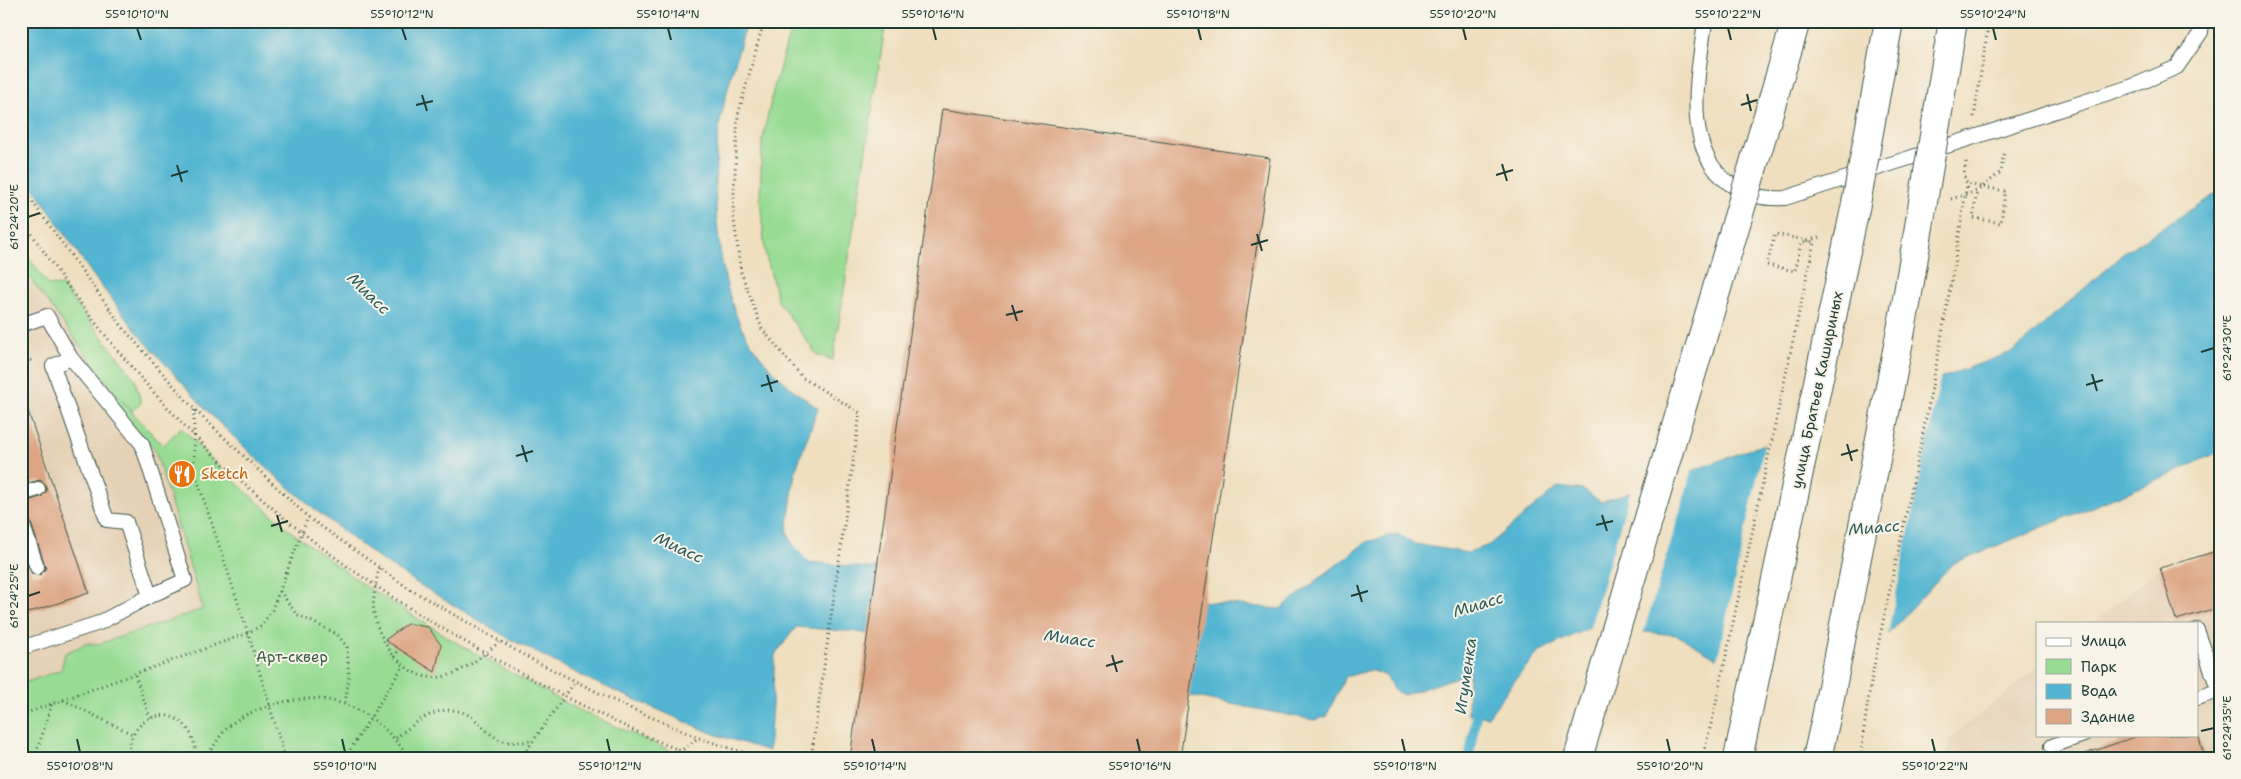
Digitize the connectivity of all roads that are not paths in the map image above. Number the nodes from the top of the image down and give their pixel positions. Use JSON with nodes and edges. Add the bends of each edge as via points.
{"nodes":[{"id":1,"x":1704,"y":21,"type":"edge"},
{"id":2,"x":1796,"y":21,"type":"edge"},
{"id":3,"x":1889,"y":21,"type":"edge"},
{"id":4,"x":1954,"y":21,"type":"edge"},
{"id":5,"x":2202,"y":21,"type":"edge"},
{"id":6,"x":21,"y":325,"type":"edge"},
{"id":7,"x":71,"y":358,"type":"junction"},
{"id":8,"x":38,"y":489,"type":"dead end"},
{"id":9,"x":21,"y":494,"type":"edge"},
{"id":10,"x":21,"y":520,"type":"edge"},
{"id":11,"x":37,"y":567,"type":"dead end"},
{"id":12,"x":150,"y":596,"type":"junction"},
{"id":13,"x":2198,"y":633,"type":"edge"},
{"id":14,"x":21,"y":648,"type":"edge"},
{"id":15,"x":2219,"y":693,"type":"edge"},
{"id":16,"x":2198,"y":698,"type":"edge"},
{"id":17,"x":1826,"y":718,"type":"junction"},
{"id":18,"x":2081,"y":736,"type":"edge"},
{"id":19,"x":2052,"y":746,"type":"dead end"},
{"id":20,"x":1578,"y":758,"type":"edge"},
{"id":21,"x":1738,"y":758,"type":"edge"},
{"id":22,"x":1817,"y":758,"type":"edge"},
{"id":23,"x":1827,"y":758,"type":"edge"}],
"edges":[{"from":1,"to":5,"type":"lane","via":[[1697,128],[1702,149],[1725,180],[1740,190],[1765,199],[1785,198],[2133,86],[2178,67],[2201,32]]},
{"from":2,"to":20,"type":"main road","bridge":true},
{"from":3,"to":21,"type":"main road","name":"улица Братьев Кашириных","bridge":true,"via":[[1856,204]]},
{"from":4,"to":17,"type":"main road","bridge":true,"via":[[1907,299]]},
{"from":6,"to":7,"type":"lane","via":[[47,316]]},
{"from":7,"to":12,"type":"lane","via":[[53,366],[107,520],[126,522]]},
{"from":7,"to":12,"type":"lane","via":[[142,444],[185,580]]},
{"from":8,"to":9,"type":"lane"},
{"from":10,"to":11,"type":"lane"},
{"from":12,"to":14,"type":"lane","via":[[99,623]]},
{"from":13,"to":15,"type":"lane"},
{"from":15,"to":16,"type":"lane"},
{"from":17,"to":22,"type":"main road"},
{"from":17,"to":23,"type":"main road"},
{"from":18,"to":19,"type":"lane"}]}
